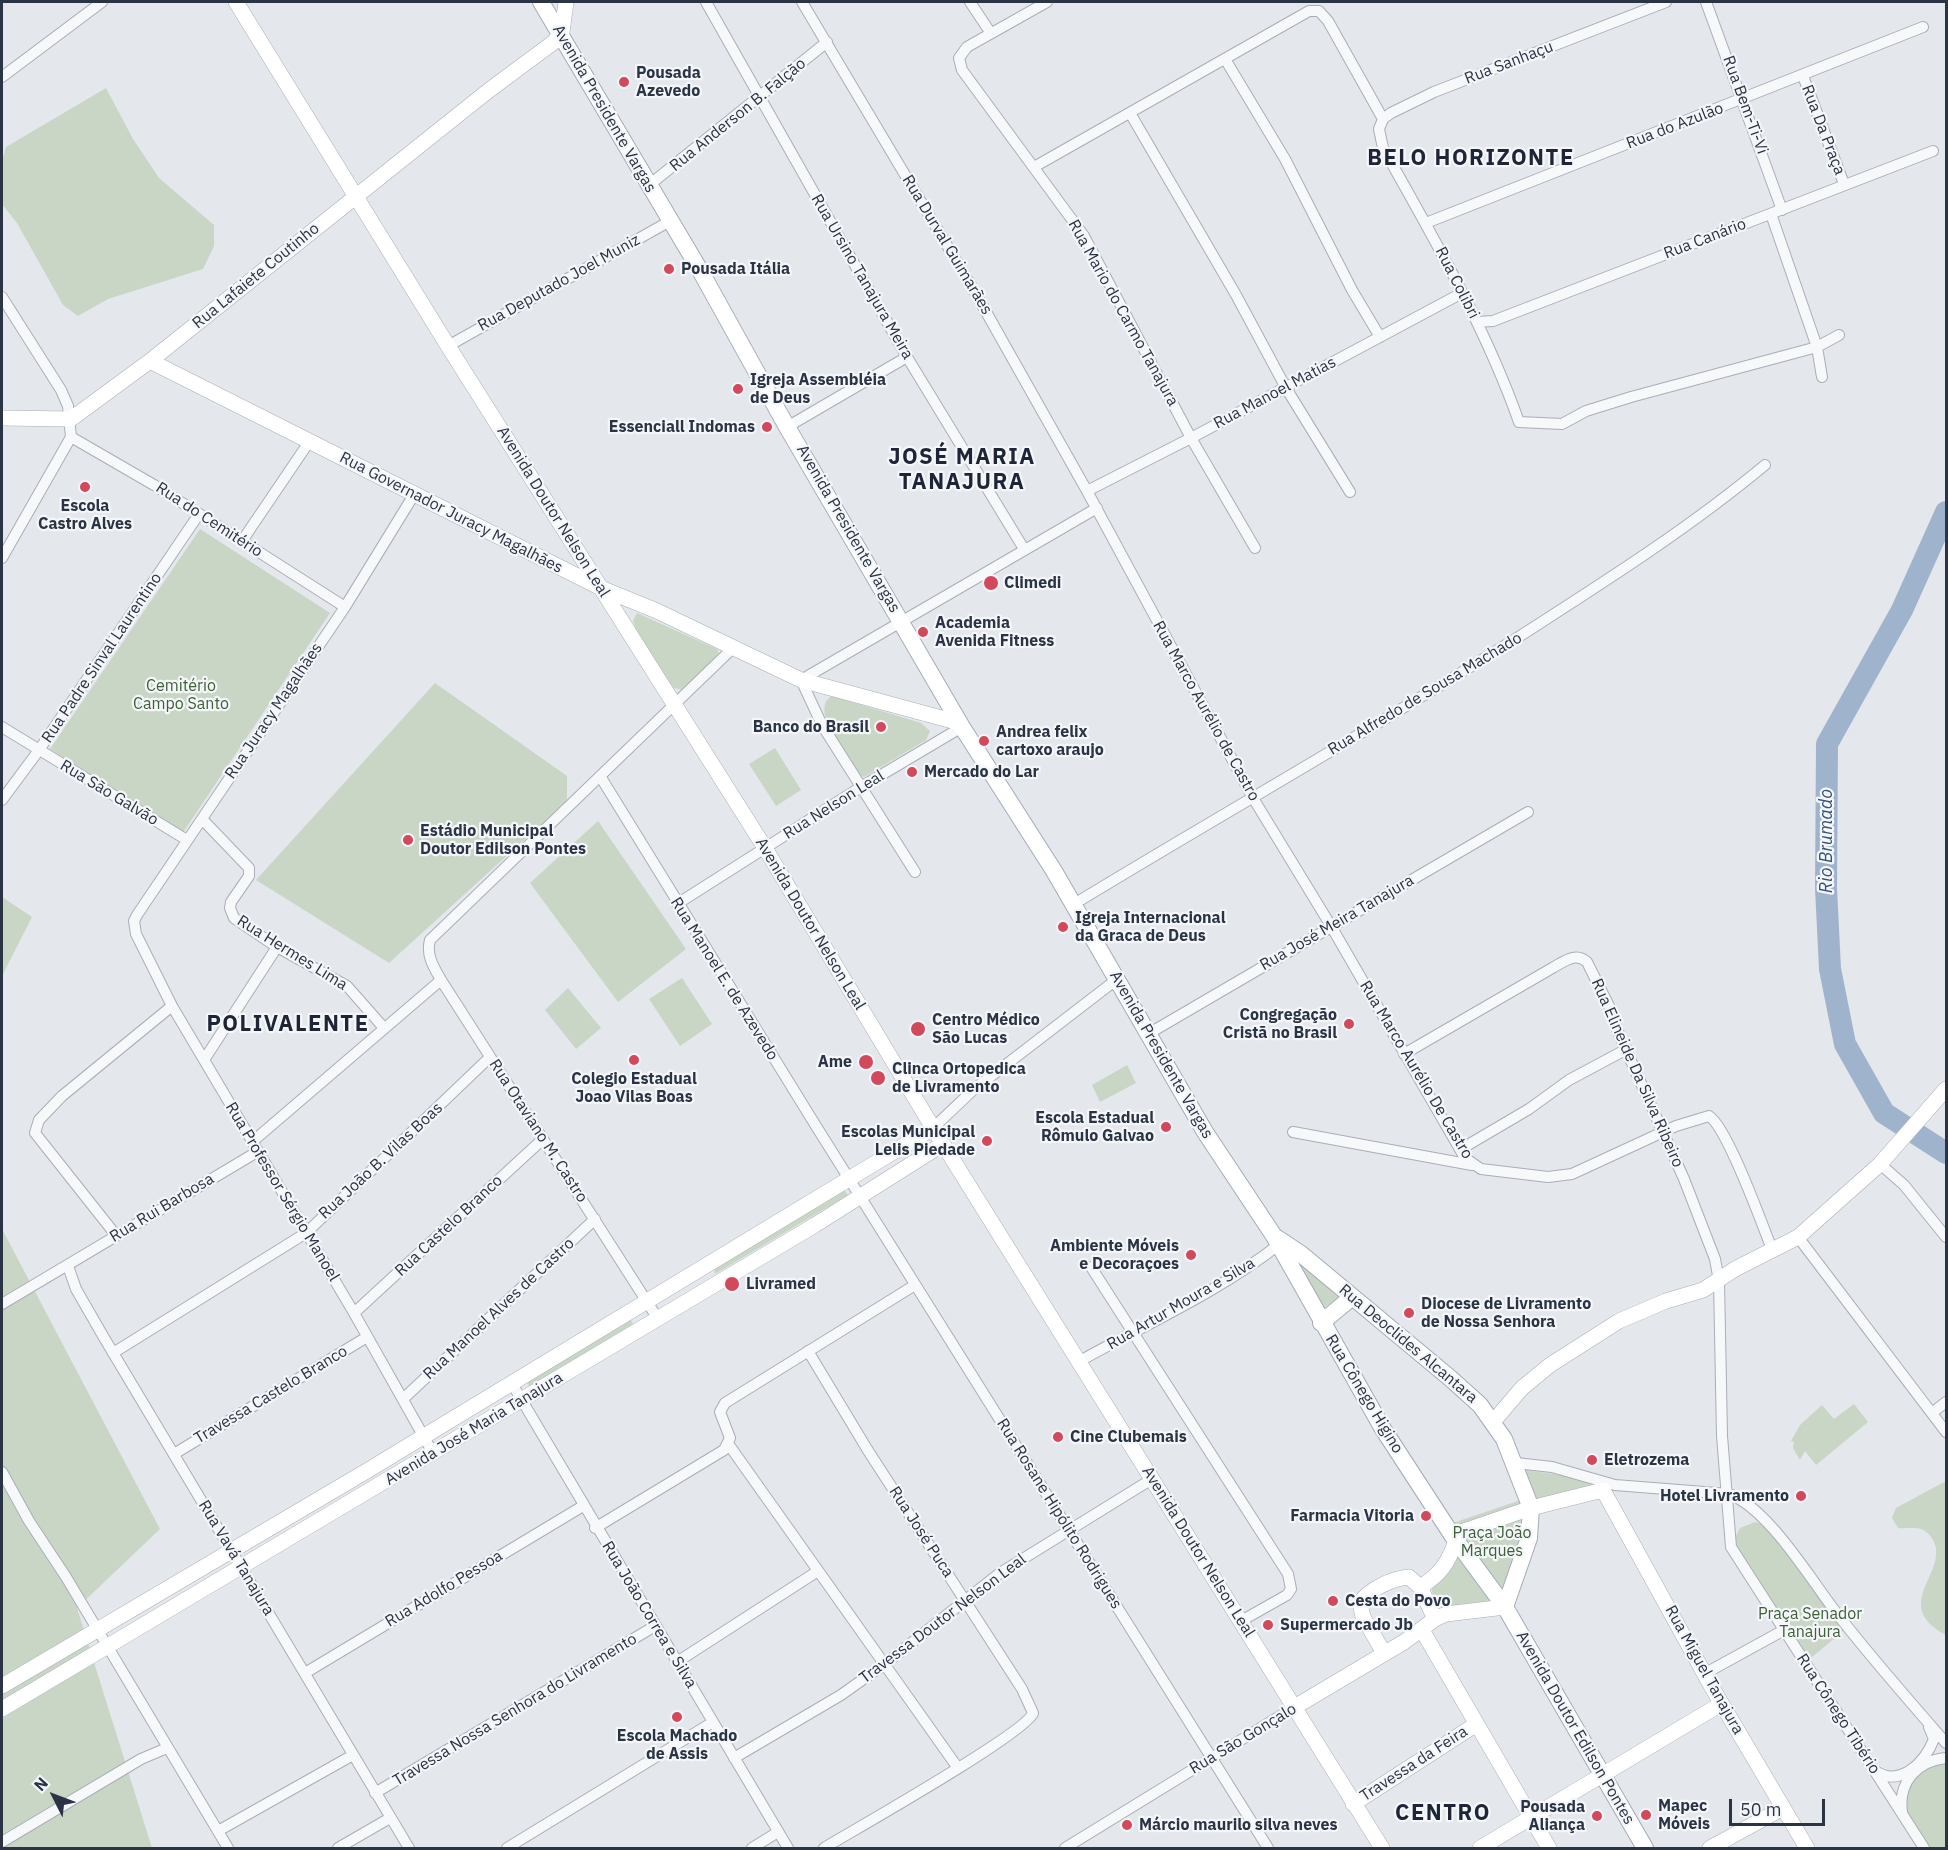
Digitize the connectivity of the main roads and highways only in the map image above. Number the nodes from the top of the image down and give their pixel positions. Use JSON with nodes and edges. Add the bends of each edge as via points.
{"nodes":[{"id":1,"x":541,"y":2,"type":"edge"},
{"id":2,"x":1278,"y":1241,"type":"junction"},
{"id":3,"x":1351,"y":1298,"type":"junction"},
{"id":4,"x":1321,"y":1323,"type":"junction"},
{"id":5,"x":1505,"y":1607,"type":"junction"},
{"id":6,"x":1645,"y":1848,"type":"edge"}],
"edges":[{"from":1,"to":2,"type":"main road","name":"Avenida Presidente Vargas","via":[[562,32],[961,725],[1074,904],[1205,1132]]},
{"from":2,"to":3,"type":"main road","name":"Rua Deoclides Alcantara"},
{"from":2,"to":4,"type":"main road","name":"Rua Cônego Higino"},
{"from":3,"to":4,"type":"main road"},
{"from":3,"to":5,"type":"main road","name":"Rua Deoclides Alcantara","via":[[1480,1405],[1515,1463],[1531,1508],[1529,1538]]},
{"from":4,"to":5,"type":"main road","name":"Rua Cônego Higino","via":[[1383,1429],[1454,1538]]},
{"from":5,"to":6,"type":"main road","name":"Avenida Doutor Edilson Pontes"}]}
